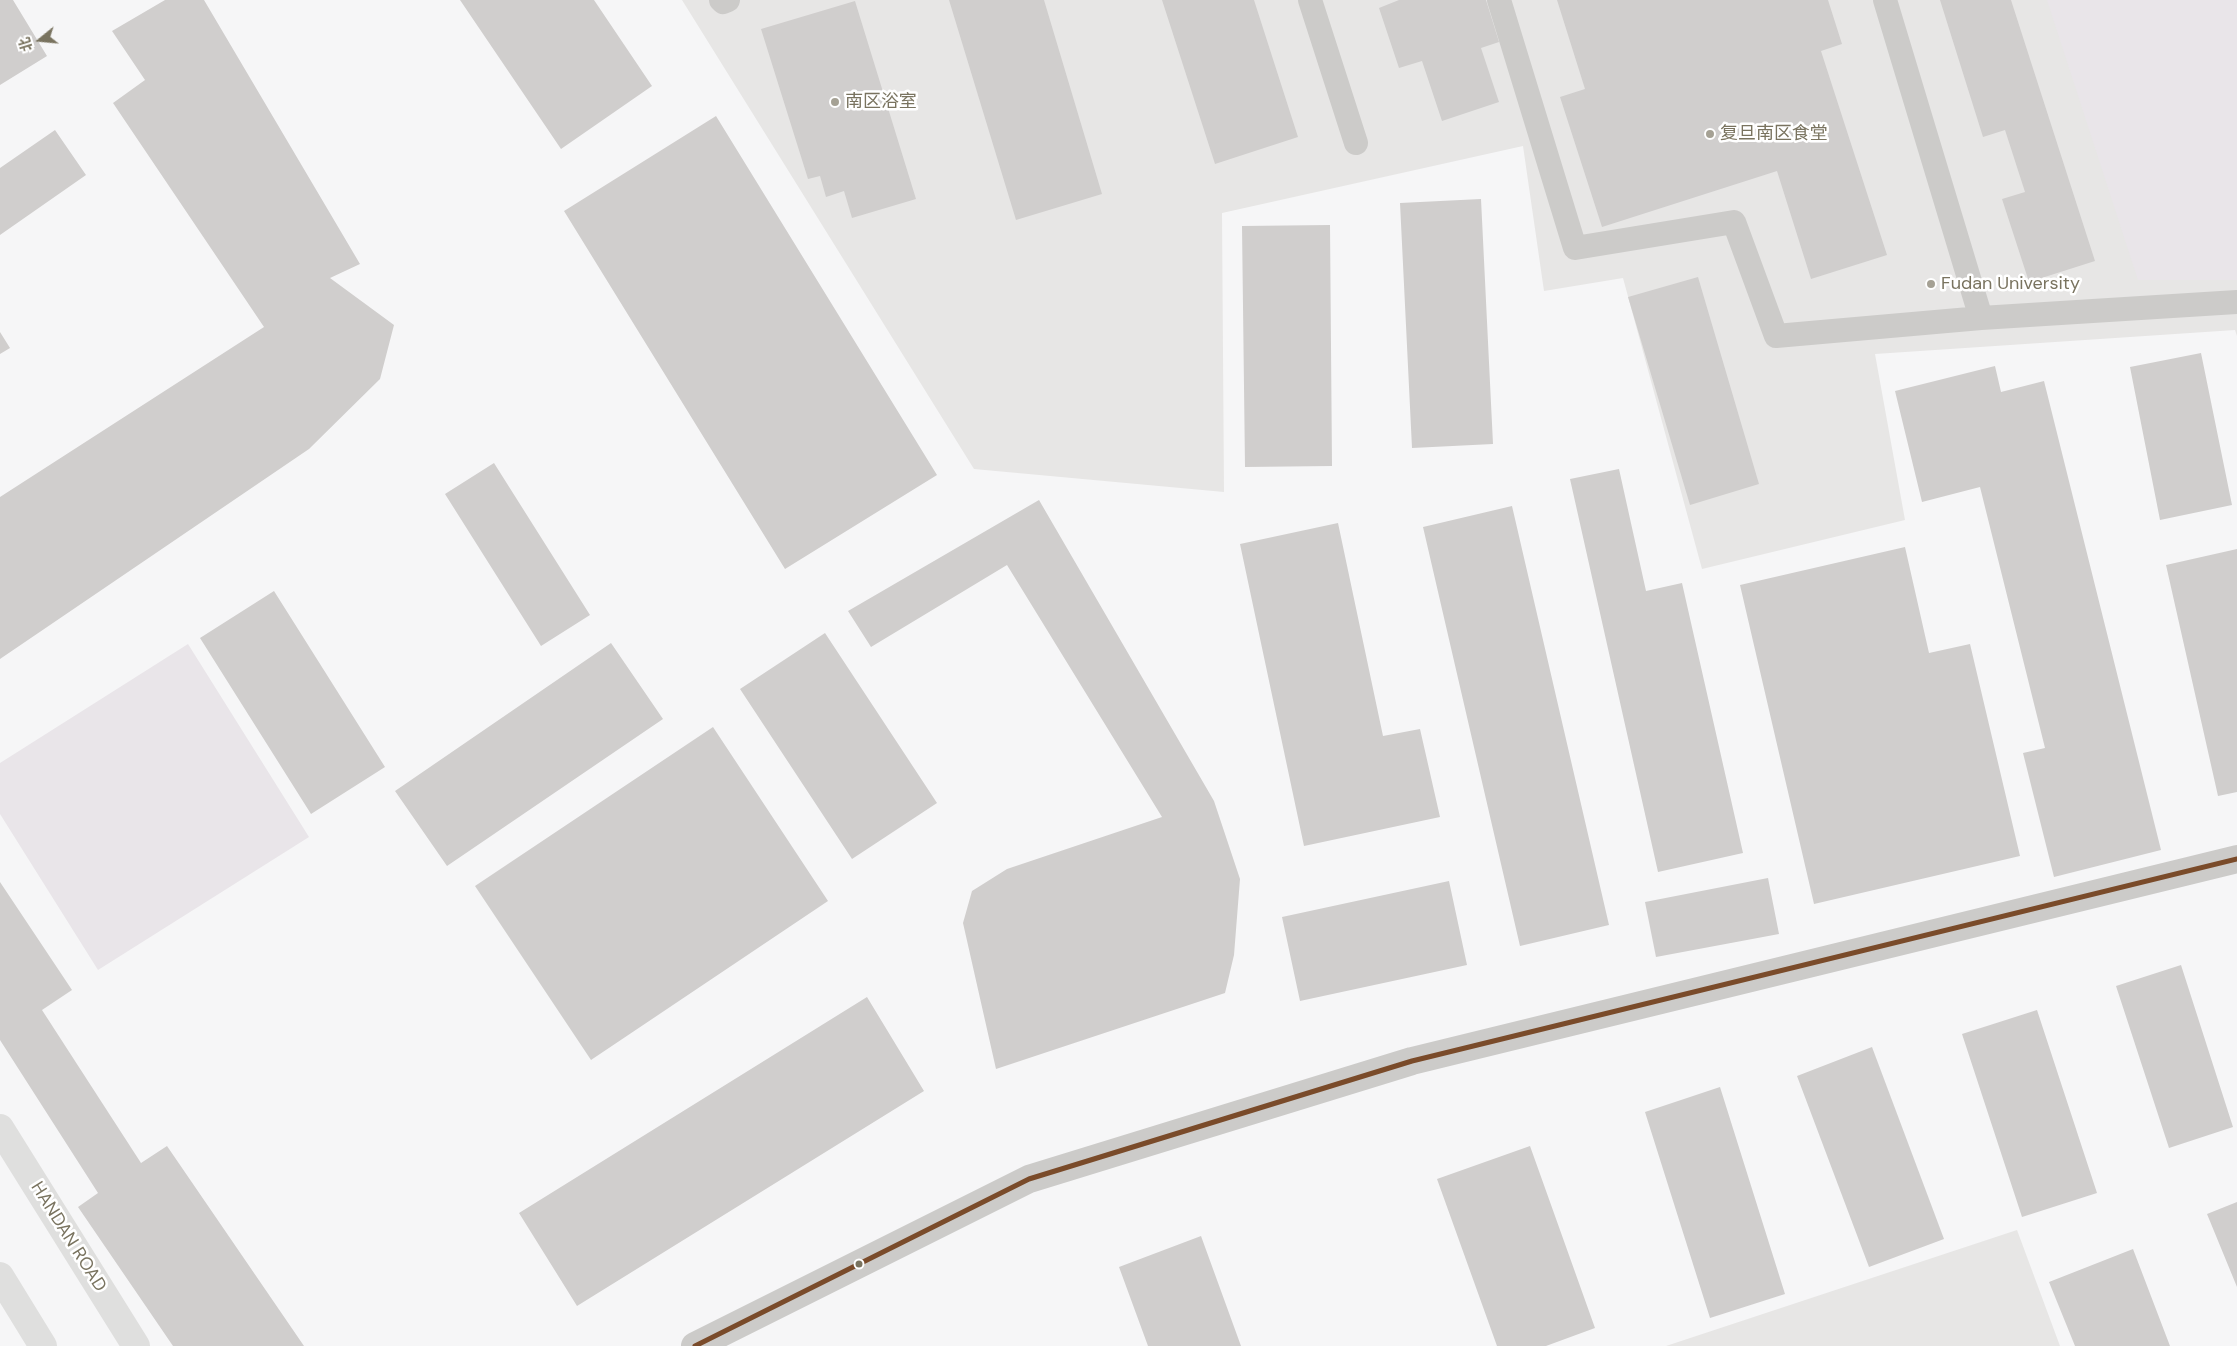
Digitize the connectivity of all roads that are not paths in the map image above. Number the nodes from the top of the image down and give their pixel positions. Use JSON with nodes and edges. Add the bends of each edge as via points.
{"nodes":[{"id":1,"x":721,"y":0,"type":"edge"},
{"id":2,"x":728,"y":0,"type":"edge"},
{"id":3,"x":1310,"y":0,"type":"edge"},
{"id":4,"x":1499,"y":0,"type":"edge"},
{"id":5,"x":1885,"y":0,"type":"edge"},
{"id":6,"x":1356,"y":143,"type":"dead end"},
{"id":7,"x":2237,"y":302,"type":"edge"},
{"id":8,"x":1981,"y":318,"type":"junction"},
{"id":9,"x":2237,"y":859,"type":"edge"},
{"id":10,"x":0,"y":1128,"type":"edge"},
{"id":11,"x":0,"y":1276,"type":"edge"},
{"id":12,"x":43,"y":1346,"type":"edge"},
{"id":13,"x":136,"y":1346,"type":"edge"},
{"id":14,"x":695,"y":1346,"type":"edge"}],
"edges":[{"from":1,"to":2,"type":"lane"},
{"from":3,"to":6,"type":"lane"},
{"from":4,"to":8,"type":"lane","via":[[1575,248],[1734,222],[1776,336]]},
{"from":5,"to":8,"type":"lane"},
{"from":7,"to":8,"type":"lane"},
{"from":9,"to":14,"type":"street","via":[[1412,1061],[1029,1178]]},
{"from":10,"to":13,"type":"main road","name":"HANDAN ROAD"},
{"from":11,"to":12,"type":"main road"}]}
